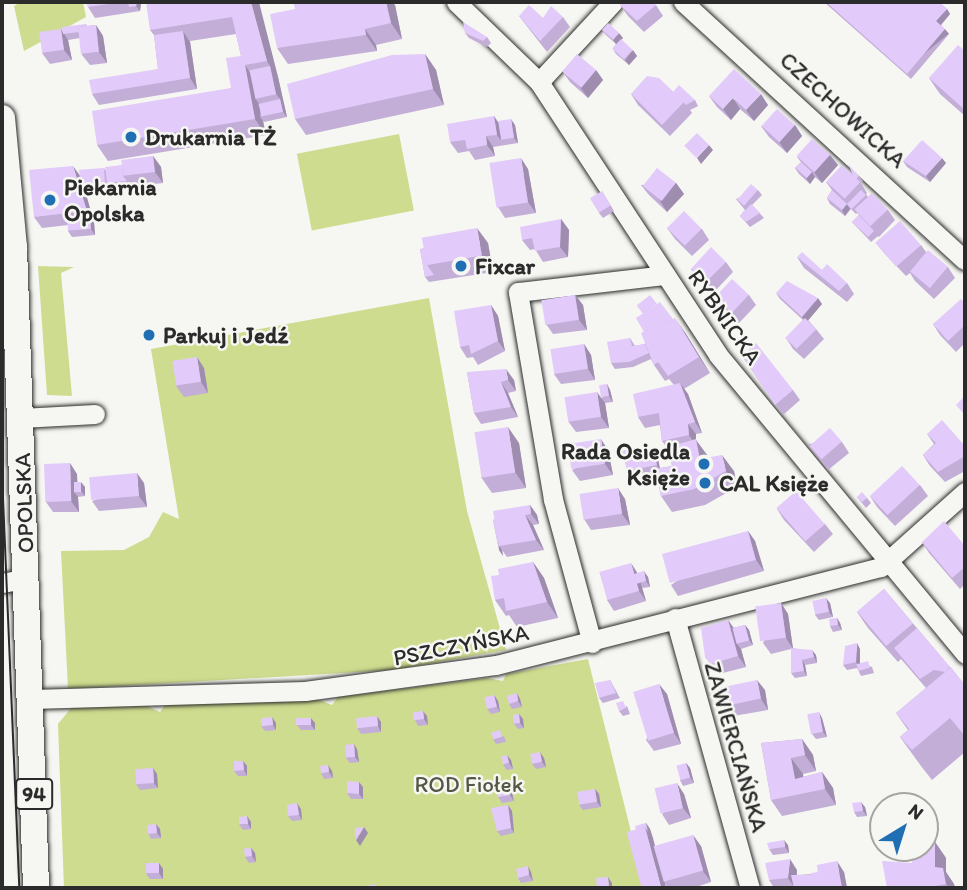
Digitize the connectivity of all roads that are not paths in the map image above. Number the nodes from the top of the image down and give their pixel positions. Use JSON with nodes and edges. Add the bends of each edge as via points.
{"nodes":[{"id":1,"x":456,"y":2,"type":"edge"},
{"id":2,"x":613,"y":2,"type":"edge"},
{"id":3,"x":683,"y":2,"type":"edge"},
{"id":4,"x":539,"y":82,"type":"junction"},
{"id":5,"x":2,"y":118,"type":"edge"},
{"id":6,"x":965,"y":260,"type":"edge"},
{"id":7,"x":665,"y":275,"type":"junction"},
{"id":8,"x":95,"y":414,"type":"dead end"},
{"id":9,"x":21,"y":418,"type":"junction"},
{"id":10,"x":965,"y":492,"type":"edge"},
{"id":11,"x":887,"y":563,"type":"junction"},
{"id":12,"x":15,"y":580,"type":"edge"},
{"id":13,"x":675,"y":618,"type":"junction"},
{"id":14,"x":592,"y":643,"type":"junction"},
{"id":15,"x":965,"y":654,"type":"edge"},
{"id":16,"x":32,"y":699,"type":"junction"},
{"id":17,"x":36,"y":888,"type":"edge"},
{"id":18,"x":750,"y":888,"type":"edge"}],
"edges":[{"from":1,"to":4,"type":"street","name":"RYBNICKA"},
{"from":2,"to":4,"type":"street"},
{"from":3,"to":6,"type":"street","name":"CZECHOWICKA"},
{"from":4,"to":7,"type":"street","name":"RYBNICKA","via":[[547,102]]},
{"from":5,"to":9,"type":"main road","name":"OPOLSKA","number":"94"},
{"from":7,"to":11,"type":"street","name":"RYBNICKA","via":[[718,355]]},
{"from":7,"to":14,"type":"street","via":[[518,292],[553,499]]},
{"from":8,"to":9,"type":"street"},
{"from":9,"to":12,"type":"main road","name":"OPOLSKA","number":"94"},
{"from":10,"to":11,"type":"street"},
{"from":11,"to":13,"type":"street","name":"PSZCZYŃSKA"},
{"from":11,"to":15,"type":"street","name":"RYBNICKA"},
{"from":12,"to":16,"type":"main road","name":"OPOLSKA","number":"94"},
{"from":13,"to":14,"type":"street","name":"PSZCZYŃSKA"},
{"from":13,"to":18,"type":"street","name":"ZAWIERCIAŃSKA"},
{"from":14,"to":16,"type":"street","name":"PSZCZYŃSKA","via":[[388,684]]},
{"from":16,"to":17,"type":"main road","name":"OPOLSKA","number":"94"}]}
